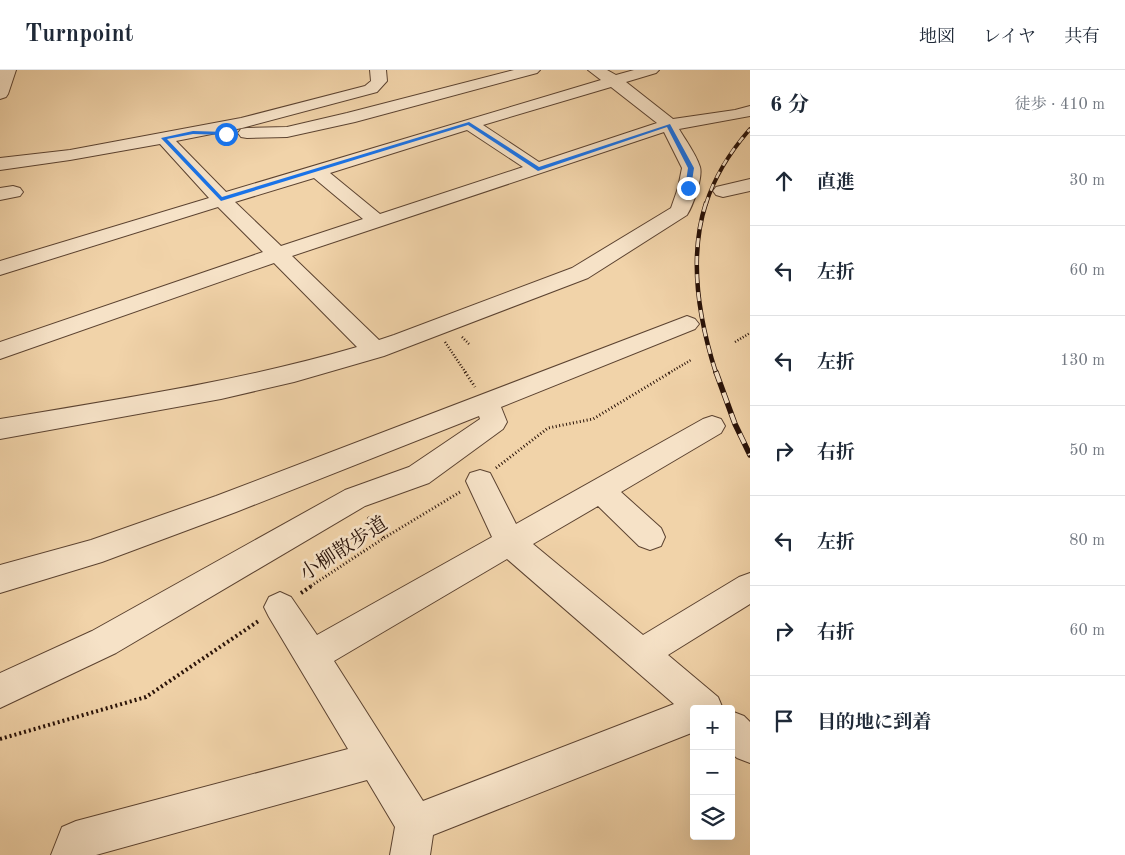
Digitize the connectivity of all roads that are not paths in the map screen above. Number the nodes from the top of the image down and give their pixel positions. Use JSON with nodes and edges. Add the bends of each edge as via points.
{"nodes":[{"id":1,"x":8,"y":70,"type":"edge"},
{"id":2,"x":378,"y":70,"type":"edge"},
{"id":3,"x":532,"y":70,"type":"edge"},
{"id":4,"x":596,"y":70,"type":"edge"},
{"id":5,"x":651,"y":70,"type":"edge"},
{"id":6,"x":614,"y":81,"type":"junction"},
{"id":7,"x":0,"y":94,"type":"edge"},
{"id":8,"x":750,"y":110,"type":"edge"},
{"id":9,"x":469,"y":124,"type":"junction"},
{"id":10,"x":669,"y":125,"type":"junction"},
{"id":11,"x":193,"y":133,"type":"junction"},
{"id":12,"x":164,"y":138,"type":"junction"},
{"id":13,"x":0,"y":164,"type":"edge"},
{"id":14,"x":538,"y":169,"type":"junction"},
{"id":15,"x":316,"y":170,"type":"junction"},
{"id":16,"x":748,"y":188,"type":"edge"},
{"id":17,"x":723,"y":191,"type":"dead end"},
{"id":18,"x":221,"y":199,"type":"junction"},
{"id":19,"x":377,"y":221,"type":"junction"},
{"id":20,"x":278,"y":254,"type":"junction"},
{"id":21,"x":0,"y":268,"type":"edge"},
{"id":22,"x":688,"y":324,"type":"dead end"},
{"id":23,"x":375,"y":350,"type":"junction"},
{"id":24,"x":0,"y":351,"type":"edge"},
{"id":25,"x":487,"y":403,"type":"junction"},
{"id":26,"x":712,"y":426,"type":"dead end"},
{"id":27,"x":0,"y":429,"type":"edge"},
{"id":28,"x":327,"y":464,"type":"junction"},
{"id":29,"x":480,"y":481,"type":"road end"},
{"id":30,"x":600,"y":490,"type":"junction"},
{"id":31,"x":355,"y":498,"type":"junction"},
{"id":32,"x":650,"y":537,"type":"dead end"},
{"id":33,"x":510,"y":543,"type":"junction"},
{"id":34,"x":0,"y":579,"type":"edge"},
{"id":35,"x":750,"y":587,"type":"edge"},
{"id":36,"x":280,"y":607,"type":"road end"},
{"id":37,"x":641,"y":654,"type":"junction"},
{"id":38,"x":312,"y":656,"type":"junction"},
{"id":39,"x":0,"y":691,"type":"edge"},
{"id":40,"x":701,"y":705,"type":"edge"},
{"id":41,"x":690,"y":716,"type":"edge"},
{"id":42,"x":735,"y":732,"type":"edge"},
{"id":43,"x":750,"y":744,"type":"edge"},
{"id":44,"x":374,"y":760,"type":"junction"},
{"id":45,"x":412,"y":839,"type":"edge"},
{"id":46,"x":71,"y":855,"type":"edge"}],
"edges":[{"from":1,"to":7,"type":"street"},
{"from":2,"to":11,"type":"street","via":[[378,84],[359,94]]},
{"from":3,"to":11,"type":"street","via":[[287,132]]},
{"from":4,"to":6,"type":"street"},
{"from":5,"to":6,"type":"street"},
{"from":6,"to":9,"type":"street"},
{"from":6,"to":10,"type":"street"},
{"from":8,"to":10,"type":"street","via":[[737,115]]},
{"from":9,"to":14,"type":"street"},
{"from":9,"to":15,"type":"street"},
{"from":10,"to":14,"type":"street"},
{"from":10,"to":23,"type":"street","via":[[691,168],[680,211],[580,273]]},
{"from":11,"to":12,"type":"street"},
{"from":12,"to":13,"type":"street","via":[[70,156]]},
{"from":12,"to":18,"type":"street"},
{"from":14,"to":19,"type":"street"},
{"from":15,"to":18,"type":"street"},
{"from":15,"to":19,"type":"street"},
{"from":16,"to":17,"type":"street"},
{"from":18,"to":20,"type":"street"},
{"from":18,"to":21,"type":"street"},
{"from":19,"to":20,"type":"street"},
{"from":20,"to":23,"type":"street"},
{"from":20,"to":24,"type":"street"},
{"from":22,"to":25,"type":"street"},
{"from":23,"to":27,"type":"street","via":[[295,373],[197,395]]},
{"from":25,"to":28,"type":"street"},
{"from":25,"to":31,"type":"street","via":[[494,422],[419,476]]},
{"from":26,"to":30,"type":"street"},
{"from":28,"to":31,"type":"street"},
{"from":28,"to":34,"type":"street","via":[[91,553]]},
{"from":29,"to":33,"type":"street"},
{"from":30,"to":32,"type":"street"},
{"from":30,"to":33,"type":"street"},
{"from":31,"to":39,"type":"street","via":[[104,642]]},
{"from":33,"to":37,"type":"street"},
{"from":33,"to":38,"type":"street"},
{"from":35,"to":37,"type":"street"},
{"from":36,"to":38,"type":"street"},
{"from":37,"to":40,"type":"street"},
{"from":38,"to":44,"type":"street"},
{"from":41,"to":45,"type":"street"},
{"from":42,"to":43,"type":"street"},
{"from":44,"to":45,"type":"street"},
{"from":44,"to":46,"type":"street","via":[[76,841]]}]}
